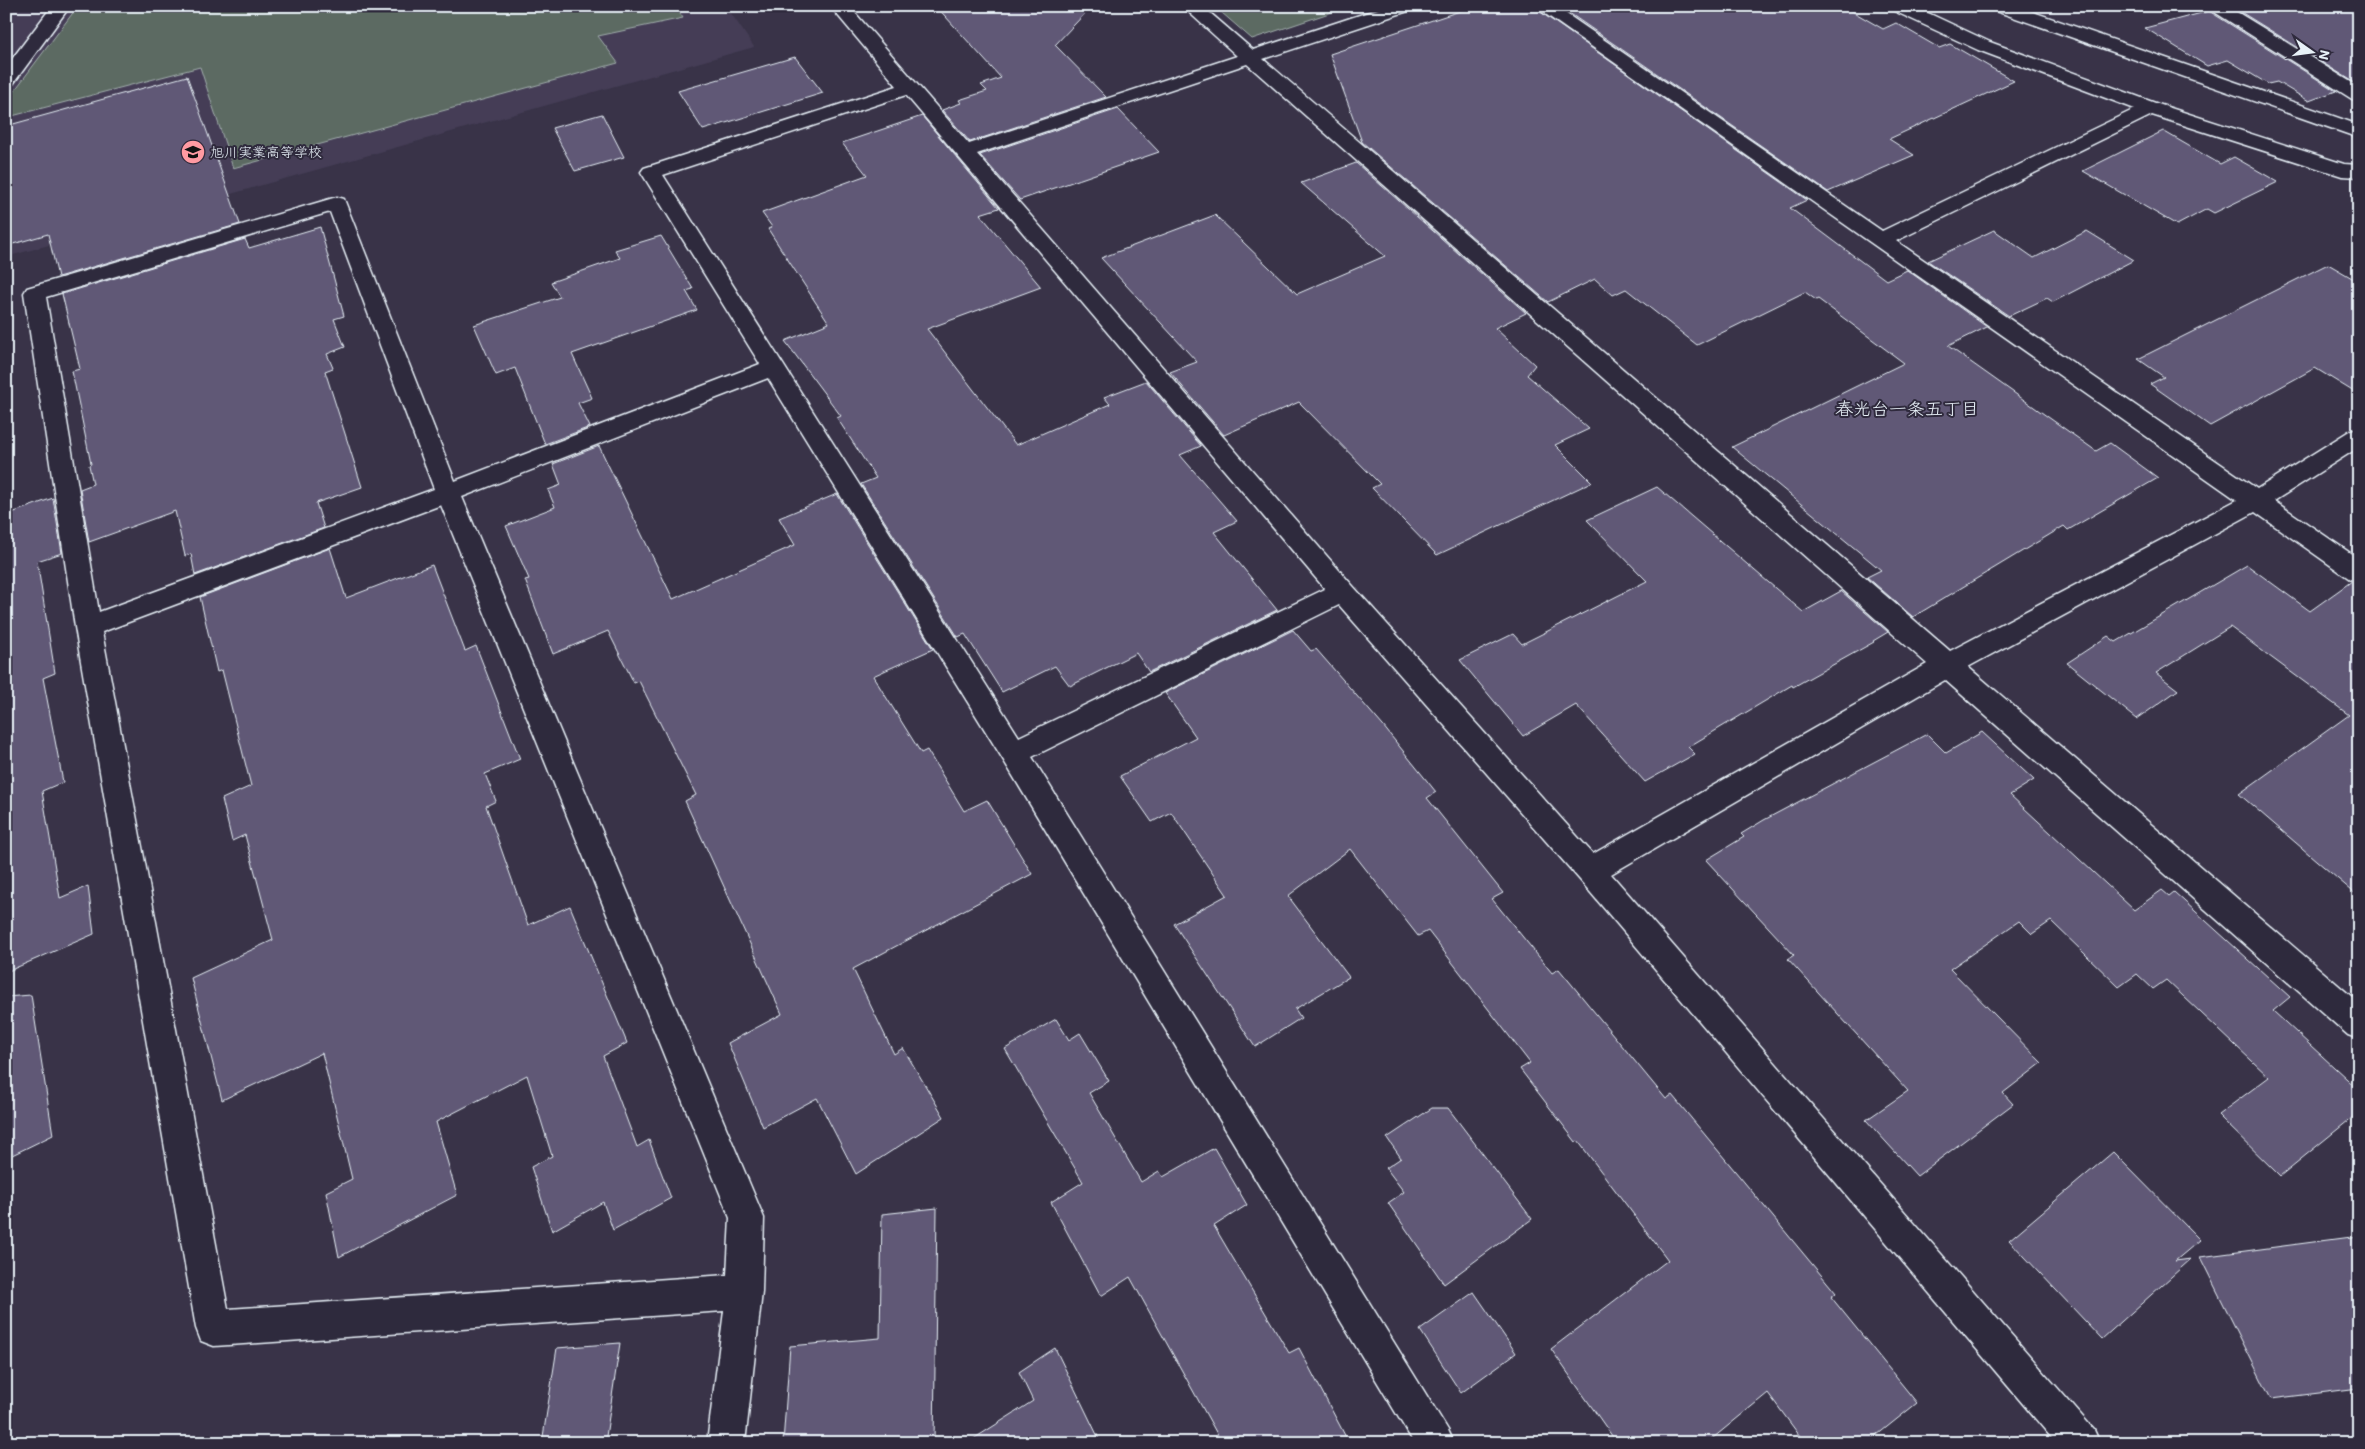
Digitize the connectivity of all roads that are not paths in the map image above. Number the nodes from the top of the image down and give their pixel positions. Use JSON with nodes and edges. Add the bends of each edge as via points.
{"nodes":[{"id":1,"x":60,"y":6,"type":"edge"},
{"id":2,"x":839,"y":6,"type":"edge"},
{"id":3,"x":1191,"y":6,"type":"edge"},
{"id":4,"x":1405,"y":6,"type":"edge"},
{"id":5,"x":1543,"y":6,"type":"edge"},
{"id":6,"x":1898,"y":6,"type":"edge"},
{"id":7,"x":1999,"y":6,"type":"edge"},
{"id":8,"x":2214,"y":6,"type":"edge"},
{"id":9,"x":1251,"y":58,"type":"junction"},
{"id":10,"x":6,"y":80,"type":"edge"},
{"id":11,"x":909,"y":88,"type":"junction"},
{"id":12,"x":2359,"y":95,"type":"edge"},
{"id":13,"x":2151,"y":108,"type":"junction"},
{"id":14,"x":2359,"y":132,"type":"edge"},
{"id":15,"x":965,"y":152,"type":"junction"},
{"id":16,"x":2359,"y":171,"type":"edge"},
{"id":17,"x":1881,"y":240,"type":"junction"},
{"id":18,"x":775,"y":368,"type":"junction"},
{"id":19,"x":2359,"y":436,"type":"edge"},
{"id":20,"x":448,"y":493,"type":"junction"},
{"id":21,"x":2257,"y":500,"type":"junction"},
{"id":22,"x":2359,"y":572,"type":"edge"},
{"id":23,"x":1343,"y":592,"type":"junction"},
{"id":24,"x":88,"y":627,"type":"junction"},
{"id":25,"x":1948,"y":664,"type":"junction"},
{"id":26,"x":1014,"y":753,"type":"junction"},
{"id":27,"x":1590,"y":872,"type":"junction"},
{"id":28,"x":2359,"y":1024,"type":"edge"},
{"id":29,"x":744,"y":1292,"type":"junction"},
{"id":30,"x":726,"y":1443,"type":"edge"},
{"id":31,"x":1435,"y":1443,"type":"edge"},
{"id":32,"x":2081,"y":1443,"type":"edge"}],
"edges":[{"from":1,"to":10,"type":"street"},
{"from":2,"to":11,"type":"street"},
{"from":3,"to":9,"type":"street"},
{"from":4,"to":9,"type":"street"},
{"from":5,"to":17,"type":"street"},
{"from":6,"to":13,"type":"street","via":[[1984,46]]},
{"from":7,"to":14,"type":"street"},
{"from":8,"to":12,"type":"street"},
{"from":9,"to":15,"type":"street"},
{"from":9,"to":25,"type":"street"},
{"from":11,"to":15,"type":"street"},
{"from":11,"to":18,"type":"street","via":[[651,172]]},
{"from":13,"to":16,"type":"street","via":[[2342,170]]},
{"from":13,"to":17,"type":"street"},
{"from":15,"to":23,"type":"street"},
{"from":17,"to":21,"type":"street"},
{"from":18,"to":20,"type":"street"},
{"from":18,"to":26,"type":"street"},
{"from":19,"to":21,"type":"street"},
{"from":20,"to":24,"type":"street"},
{"from":20,"to":24,"type":"street","via":[[337,203],[35,293]]},
{"from":20,"to":29,"type":"street","via":[[747,1218]]},
{"from":21,"to":22,"type":"street"},
{"from":21,"to":25,"type":"street"},
{"from":23,"to":26,"type":"street"},
{"from":23,"to":27,"type":"street"},
{"from":24,"to":29,"type":"street","via":[[214,1328]]},
{"from":25,"to":27,"type":"street"},
{"from":25,"to":28,"type":"street"},
{"from":26,"to":31,"type":"street"},
{"from":27,"to":32,"type":"street"},
{"from":29,"to":30,"type":"street"}]}
